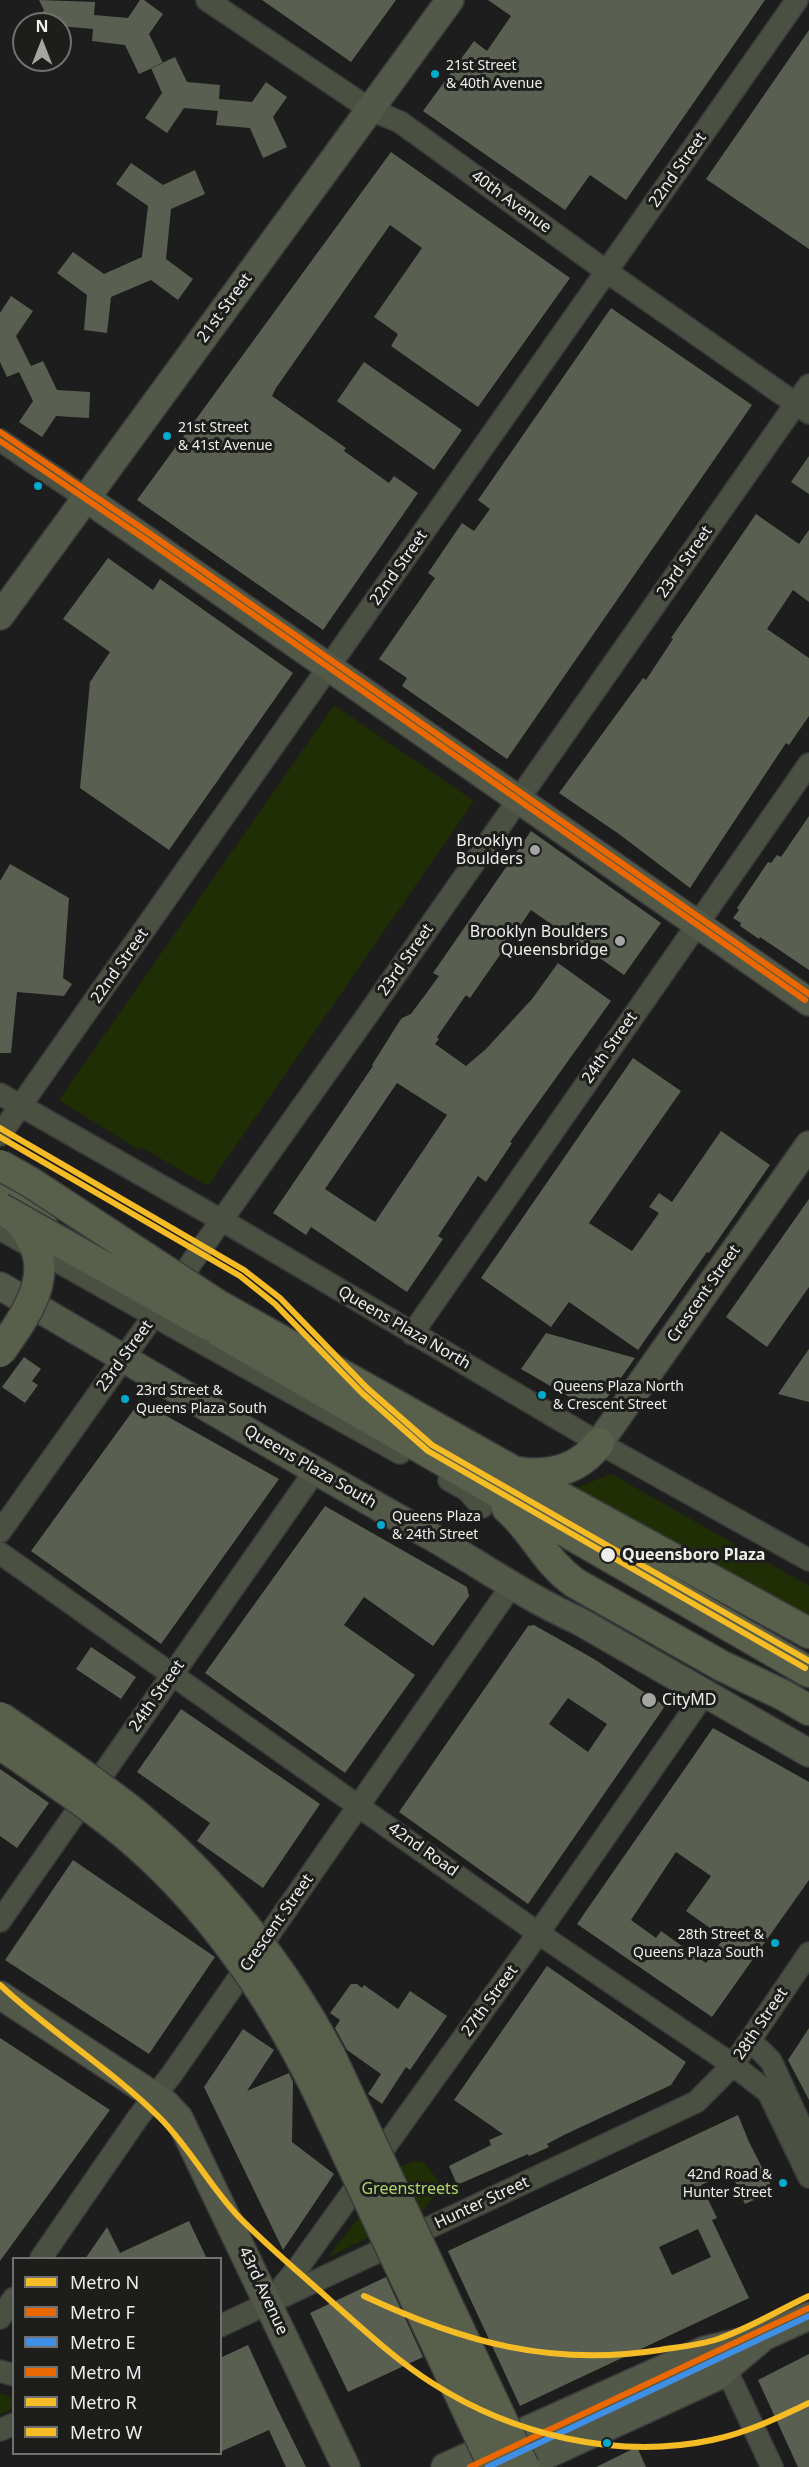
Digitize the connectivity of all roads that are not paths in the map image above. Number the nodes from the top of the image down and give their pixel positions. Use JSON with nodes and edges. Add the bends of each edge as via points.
{"nodes":[{"id":1,"x":207,"y":0,"type":"edge"},
{"id":2,"x":450,"y":0,"type":"edge"},
{"id":3,"x":797,"y":0,"type":"edge"},
{"id":4,"x":370,"y":110,"type":"junction"},
{"id":5,"x":606,"y":271,"type":"junction"},
{"id":6,"x":809,"y":385,"type":"edge"},
{"id":7,"x":802,"y":409,"type":"edge"},
{"id":8,"x":0,"y":440,"type":"edge"},
{"id":9,"x":86,"y":498,"type":"junction"},
{"id":10,"x":0,"y":616,"type":"edge"},
{"id":11,"x":331,"y":667,"type":"junction"},
{"id":12,"x":809,"y":764,"type":"edge"},
{"id":13,"x":519,"y":799,"type":"junction"},
{"id":14,"x":697,"y":924,"type":"junction"},
{"id":15,"x":809,"y":1002,"type":"edge"},
{"id":16,"x":0,"y":1094,"type":"edge"},
{"id":17,"x":21,"y":1106,"type":"junction"},
{"id":18,"x":0,"y":1135,"type":"edge"},
{"id":19,"x":809,"y":1145,"type":"edge"},
{"id":20,"x":0,"y":1165,"type":"edge"},
{"id":21,"x":0,"y":1182,"type":"edge"},
{"id":22,"x":0,"y":1206,"type":"edge"},
{"id":23,"x":222,"y":1222,"type":"junction"},
{"id":24,"x":0,"y":1229,"type":"edge"},
{"id":25,"x":0,"y":1286,"type":"edge"},
{"id":26,"x":208,"y":1324,"type":"junction"},
{"id":27,"x":412,"y":1334,"type":"junction"},
{"id":28,"x":0,"y":1352,"type":"edge"},
{"id":29,"x":123,"y":1358,"type":"junction"},
{"id":30,"x":0,"y":1371,"type":"edge"},
{"id":31,"x":599,"y":1443,"type":"junction"},
{"id":32,"x":315,"y":1471,"type":"junction"},
{"id":33,"x":513,"y":1471,"type":"junction"},
{"id":34,"x":470,"y":1477,"type":"junction"},
{"id":35,"x":482,"y":1508,"type":"dead end"},
{"id":36,"x":0,"y":1532,"type":"edge"},
{"id":37,"x":0,"y":1553,"type":"edge"},
{"id":38,"x":806,"y":1554,"type":"edge"},
{"id":39,"x":512,"y":1585,"type":"junction"},
{"id":40,"x":809,"y":1633,"type":"edge"},
{"id":41,"x":722,"y":1666,"type":"junction"},
{"id":42,"x":809,"y":1672,"type":"edge"},
{"id":43,"x":172,"y":1673,"type":"junction"},
{"id":44,"x":705,"y":1693,"type":"junction"},
{"id":45,"x":809,"y":1710,"type":"edge"},
{"id":46,"x":0,"y":1717,"type":"edge"},
{"id":47,"x":809,"y":1727,"type":"edge"},
{"id":48,"x":0,"y":1744,"type":"edge"},
{"id":49,"x":809,"y":1753,"type":"edge"},
{"id":50,"x":359,"y":1805,"type":"junction"},
{"id":51,"x":0,"y":1921,"type":"edge"},
{"id":52,"x":538,"y":1933,"type":"junction"},
{"id":53,"x":809,"y":1953,"type":"edge"},
{"id":54,"x":0,"y":1995,"type":"edge"},
{"id":55,"x":750,"y":2040,"type":"junction"},
{"id":56,"x":733,"y":2065,"type":"junction"},
{"id":57,"x":155,"y":2096,"type":"junction"},
{"id":58,"x":800,"y":2158,"type":"junction"},
{"id":59,"x":809,"y":2177,"type":"edge"},
{"id":60,"x":42,"y":2257,"type":"edge"},
{"id":61,"x":12,"y":2301,"type":"edge"},
{"id":62,"x":269,"y":2303,"type":"junction"},
{"id":63,"x":809,"y":2316,"type":"edge"},
{"id":64,"x":0,"y":2318,"type":"edge"},
{"id":65,"x":222,"y":2325,"type":"edge"},
{"id":66,"x":763,"y":2337,"type":"junction"},
{"id":67,"x":726,"y":2369,"type":"junction"},
{"id":68,"x":525,"y":2466,"type":"edge"},
{"id":69,"x":346,"y":2467,"type":"edge"},
{"id":70,"x":445,"y":2467,"type":"edge"},
{"id":71,"x":494,"y":2467,"type":"edge"},
{"id":72,"x":772,"y":2467,"type":"edge"}],
"edges":[{"from":1,"to":4,"type":"street","name":"40th Avenue"},
{"from":2,"to":4,"type":"main road","name":"21st Street"},
{"from":3,"to":5,"type":"street","name":"22nd Street"},
{"from":4,"to":5,"type":"street","name":"40th Avenue","via":[[400,122]]},
{"from":4,"to":9,"type":"main road","name":"21st Street"},
{"from":5,"to":7,"type":"street","name":"40th Avenue"},
{"from":5,"to":11,"type":"street","name":"22nd Street"},
{"from":6,"to":7,"type":"street","name":"23rd Street"},
{"from":7,"to":13,"type":"street","name":"23rd Street"},
{"from":8,"to":9,"type":"street"},
{"from":9,"to":10,"type":"main road","name":"21st Street"},
{"from":9,"to":11,"type":"main road"},
{"from":11,"to":13,"type":"main road"},
{"from":11,"to":17,"type":"street","name":"22nd Street"},
{"from":12,"to":14,"type":"street","name":"24th Street"},
{"from":13,"to":14,"type":"main road"},
{"from":13,"to":23,"type":"street","name":"23rd Street"},
{"from":14,"to":15,"type":"main road"},
{"from":14,"to":27,"type":"street","name":"24th Street"},
{"from":16,"to":17,"type":"street","name":"Queens Plaza North"},
{"from":17,"to":18,"type":"street","name":"22nd Street"},
{"from":17,"to":23,"type":"street","name":"Queens Plaza North"},
{"from":19,"to":31,"type":"main road","name":"Crescent Street"},
{"from":20,"to":26,"type":"highway","bridge":true,"via":[[30,1182]]},
{"from":21,"to":30,"type":"highway","bridge":true,"via":[[37,1215],[49,1248],[51,1273],[43,1307]]},
{"from":22,"to":26,"type":"highway","bridge":true},
{"from":22,"to":28,"type":"highway","bridge":true,"via":[[28,1233],[37,1254],[39,1275],[31,1307]]},
{"from":23,"to":27,"type":"street","name":"Queens Plaza North"},
{"from":23,"to":29,"type":"street","name":"23rd Street"},
{"from":24,"to":26,"type":"street","bridge":true},
{"from":25,"to":29,"type":"main road","name":"Queens Plaza South"},
{"from":26,"to":33,"type":"highway"},
{"from":26,"to":34,"type":"highway"},
{"from":26,"to":35,"type":"street","via":[[467,1490]]},
{"from":27,"to":31,"type":"street","name":"Queens Plaza North"},
{"from":29,"to":32,"type":"main road","name":"Queens Plaza South"},
{"from":29,"to":36,"type":"street","name":"23rd Street"},
{"from":31,"to":33,"type":"highway","via":[[582,1462],[564,1470],[543,1474]]},
{"from":31,"to":38,"type":"street","name":"Queens Plaza North"},
{"from":32,"to":39,"type":"main road","name":"Queens Plaza South"},
{"from":32,"to":43,"type":"street","name":"24th Street"},
{"from":33,"to":40,"type":"highway"},
{"from":34,"to":41,"type":"highway","via":[[526,1526],[563,1575]]},
{"from":34,"to":42,"type":"highway"},
{"from":37,"to":43,"type":"street","name":"42nd Road"},
{"from":39,"to":44,"type":"main road","name":"Queens Plaza South"},
{"from":39,"to":50,"type":"street","name":"Crescent Street"},
{"from":41,"to":45,"type":"highway"},
{"from":41,"to":47,"type":"highway"},
{"from":43,"to":50,"type":"street","name":"42nd Road"},
{"from":43,"to":51,"type":"street","name":"24th Street"},
{"from":44,"to":49,"type":"main road","name":"Queens Plaza South"},
{"from":44,"to":52,"type":"street","name":"27th Street"},
{"from":46,"to":68,"type":"highway","bridge":true,"via":[[158,1834],[221,1898],[278,1969],[328,2053]]},
{"from":48,"to":71,"type":"highway","bridge":true,"via":[[147,1853],[243,1961],[305,2065]]},
{"from":50,"to":52,"type":"street","name":"42nd Road"},
{"from":50,"to":57,"type":"street","name":"Crescent Street"},
{"from":52,"to":56,"type":"street","name":"42nd Road"},
{"from":52,"to":62,"type":"street","name":"27th Street"},
{"from":53,"to":55,"type":"street","name":"28th Street"},
{"from":54,"to":57,"type":"main road","name":"43rd Avenue"},
{"from":55,"to":56,"type":"street","name":"28th Street"},
{"from":55,"to":58,"type":"street","via":[[771,2061],[801,2126]]},
{"from":56,"to":58,"type":"street","name":"42nd Road","via":[[768,2092]]},
{"from":56,"to":62,"type":"street","name":"Hunter Street","via":[[696,2102]]},
{"from":57,"to":60,"type":"street","name":"Crescent Street"},
{"from":57,"to":62,"type":"main road","name":"43rd Avenue","via":[[179,2118]]},
{"from":58,"to":59,"type":"street","name":"42nd Road"},
{"from":61,"to":64,"type":"street"},
{"from":62,"to":65,"type":"street","name":"Hunter Street"},
{"from":62,"to":69,"type":"main road","name":"43rd Avenue"},
{"from":63,"to":66,"type":"main road"},
{"from":66,"to":67,"type":"main road"},
{"from":66,"to":70,"type":"main road","via":[[705,2350]]},
{"from":67,"to":68,"type":"main road"},
{"from":67,"to":72,"type":"street"}]}
